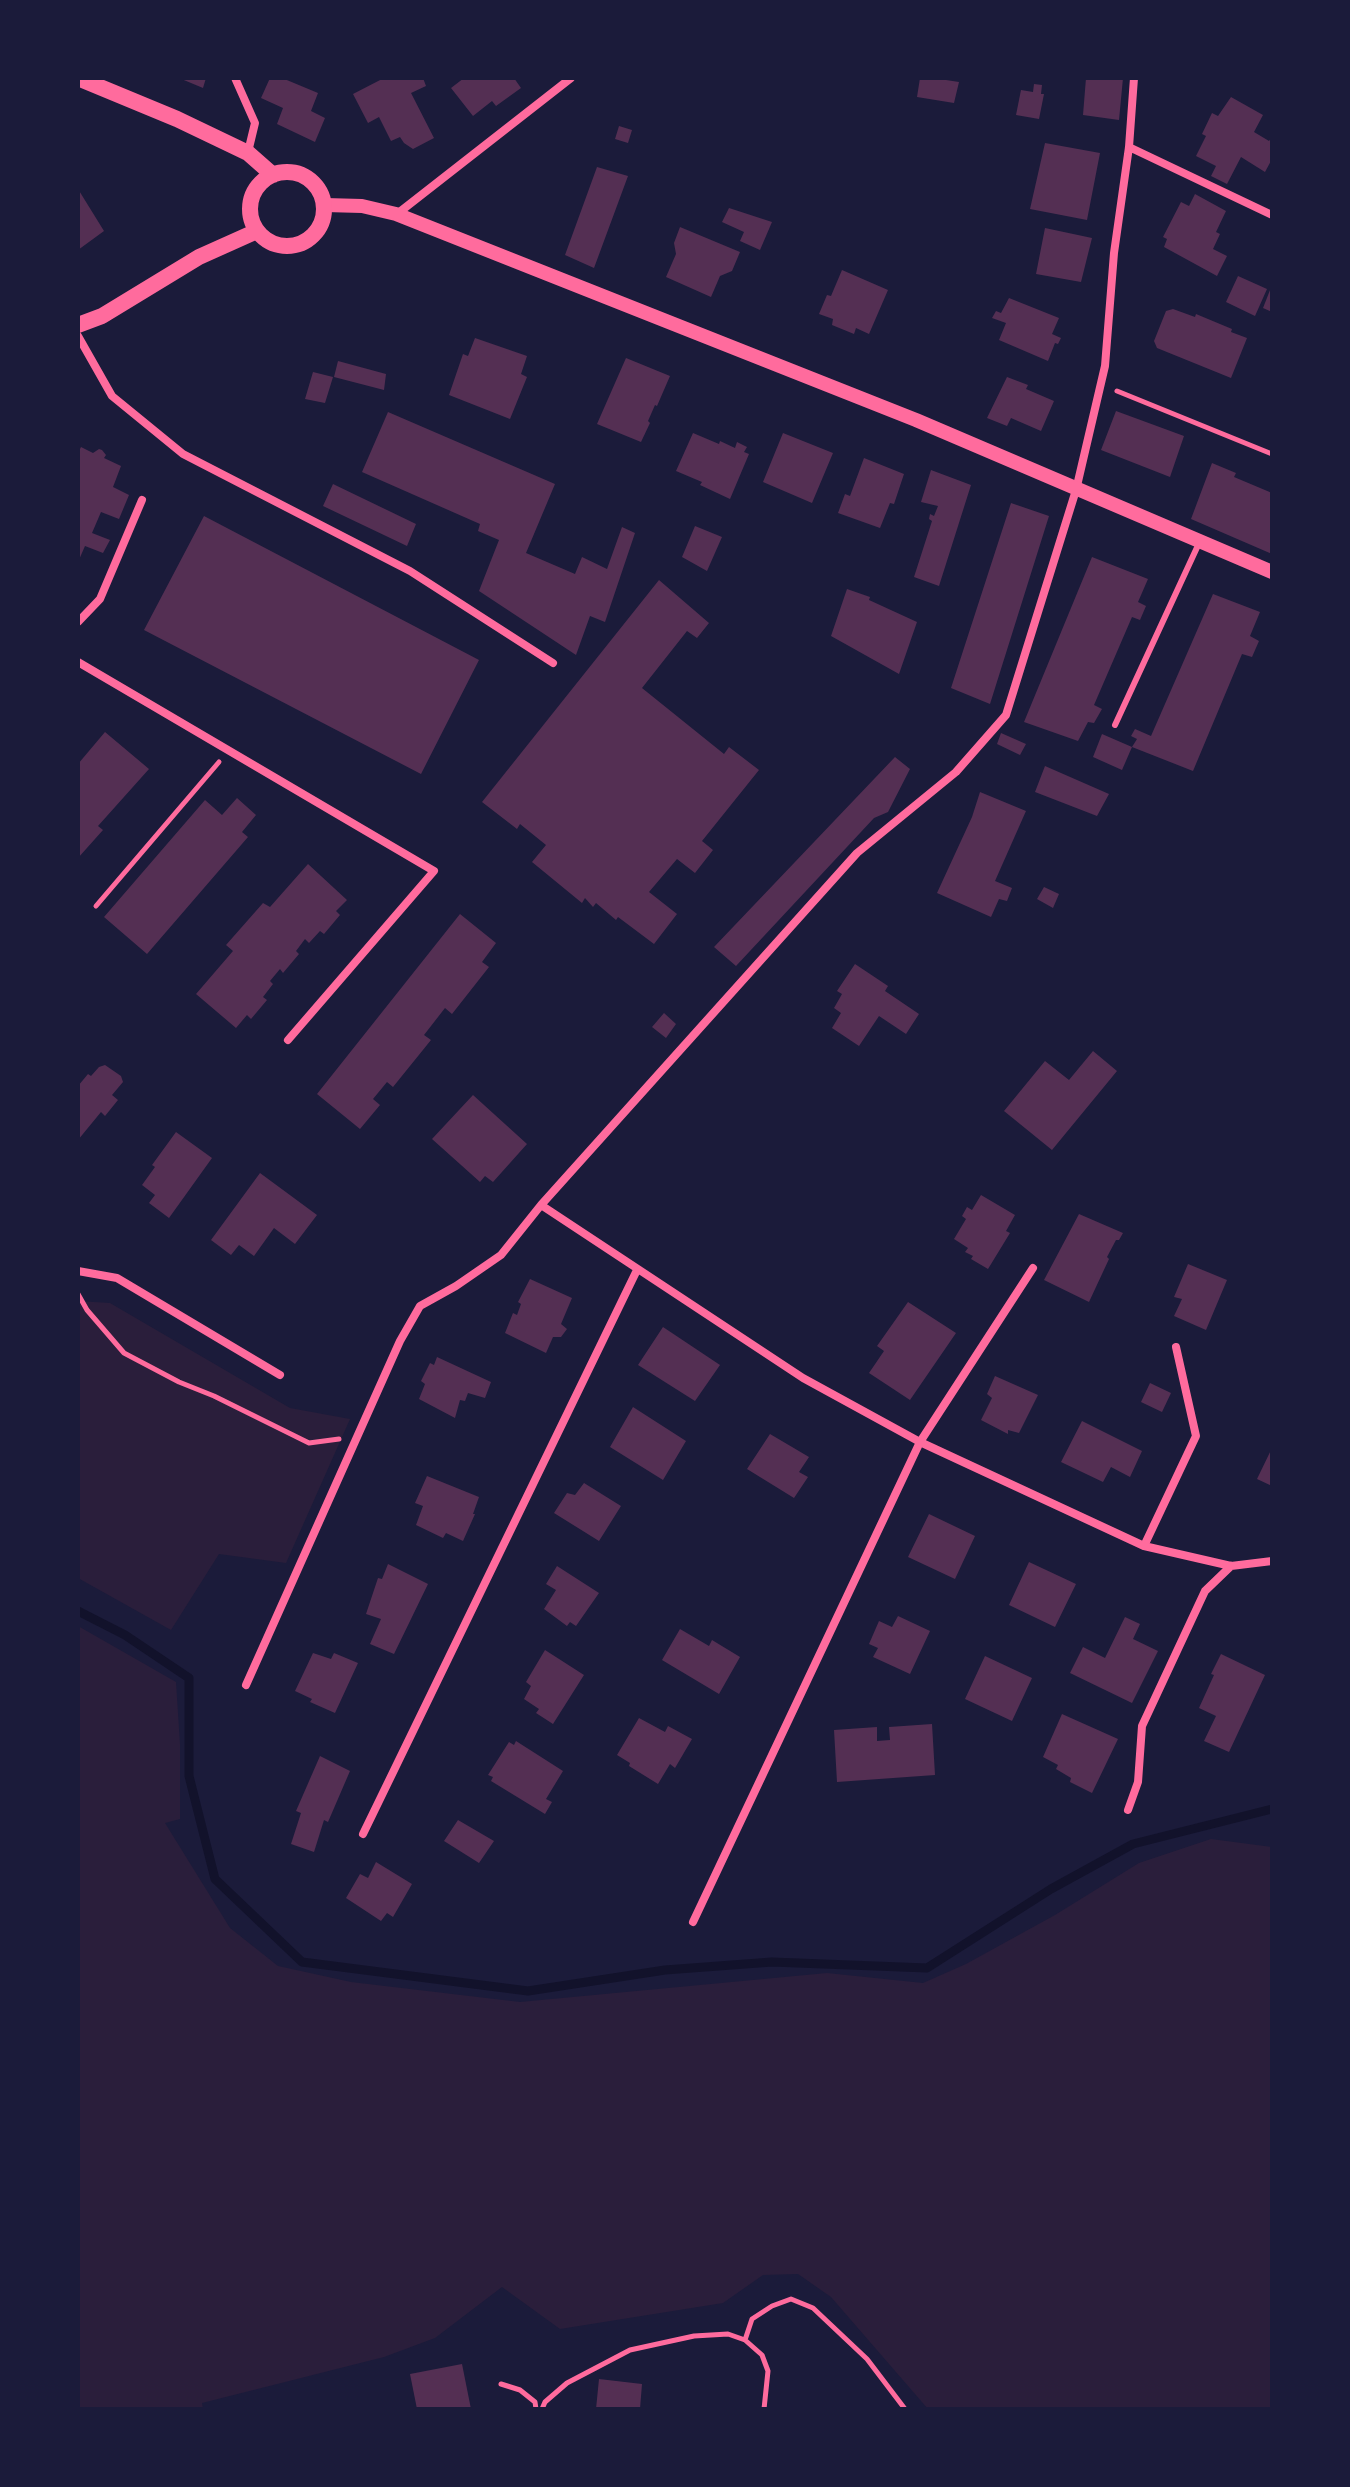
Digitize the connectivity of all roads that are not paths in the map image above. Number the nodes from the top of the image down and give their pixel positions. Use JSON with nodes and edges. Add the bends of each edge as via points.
{"nodes":[{"id":1,"x":78,"y":78,"type":"edge"},
{"id":2,"x":235,"y":78,"type":"edge"},
{"id":3,"x":571,"y":78,"type":"edge"},
{"id":4,"x":1134,"y":78,"type":"edge"},
{"id":5,"x":1129,"y":147,"type":"junction"},
{"id":6,"x":248,"y":153,"type":"junction"},
{"id":7,"x":273,"y":175,"type":"junction"},
{"id":8,"x":325,"y":205,"type":"junction"},
{"id":9,"x":396,"y":214,"type":"junction"},
{"id":10,"x":1272,"y":215,"type":"edge"},
{"id":11,"x":257,"y":231,"type":"junction"},
{"id":12,"x":78,"y":325,"type":"edge"},
{"id":13,"x":78,"y":336,"type":"edge"},
{"id":14,"x":1076,"y":490,"type":"junction"},
{"id":15,"x":142,"y":500,"type":"dead end"},
{"id":16,"x":1200,"y":541,"type":"junction"},
{"id":17,"x":1272,"y":572,"type":"edge"},
{"id":18,"x":78,"y":622,"type":"edge"},
{"id":19,"x":78,"y":662,"type":"edge"},
{"id":20,"x":553,"y":663,"type":"dead end"},
{"id":21,"x":1115,"y":725,"type":"dead end"},
{"id":22,"x":288,"y":1040,"type":"dead end"},
{"id":23,"x":541,"y":1205,"type":"junction"},
{"id":24,"x":1033,"y":1268,"type":"dead end"},
{"id":25,"x":637,"y":1270,"type":"junction"},
{"id":26,"x":78,"y":1271,"type":"edge"},
{"id":27,"x":1176,"y":1347,"type":"dead end"},
{"id":28,"x":280,"y":1375,"type":"dead end"},
{"id":29,"x":920,"y":1442,"type":"junction"},
{"id":30,"x":1144,"y":1546,"type":"junction"},
{"id":31,"x":1272,"y":1561,"type":"edge"},
{"id":32,"x":1231,"y":1566,"type":"junction"},
{"id":33,"x":246,"y":1685,"type":"dead end"},
{"id":34,"x":1128,"y":1810,"type":"dead end"},
{"id":35,"x":363,"y":1834,"type":"dead end"},
{"id":36,"x":693,"y":1922,"type":"dead end"}],
"edges":[{"from":1,"to":6,"type":"main road"},
{"from":2,"to":6,"type":"street","via":[[255,123]]},
{"from":3,"to":9,"type":"street"},
{"from":4,"to":5,"type":"street"},
{"from":5,"to":10,"type":"street"},
{"from":5,"to":14,"type":"street","via":[[1105,366]]},
{"from":6,"to":7,"type":"main road"},
{"from":7,"to":8,"type":"main road","via":[[306,177]]},
{"from":7,"to":11,"type":"main road","via":[[251,199]]},
{"from":8,"to":9,"type":"street"},
{"from":8,"to":11,"type":"main road","via":[[320,228],[301,244],[277,245]]},
{"from":9,"to":14,"type":"street","via":[[916,420]]},
{"from":11,"to":12,"type":"main road"},
{"from":13,"to":20,"type":"street","via":[[112,396],[183,454],[410,571]]},
{"from":14,"to":16,"type":"street"},
{"from":14,"to":23,"type":"street","via":[[1006,715],[956,772],[857,853]]},
{"from":15,"to":18,"type":"street","via":[[100,599]]},
{"from":16,"to":17,"type":"street"},
{"from":16,"to":21,"type":"lane"},
{"from":19,"to":22,"type":"street","via":[[434,871]]},
{"from":23,"to":25,"type":"street"},
{"from":23,"to":33,"type":"street","via":[[501,1255],[420,1306]]},
{"from":24,"to":29,"type":"street"},
{"from":25,"to":29,"type":"street","via":[[803,1378]]},
{"from":25,"to":35,"type":"street"},
{"from":26,"to":28,"type":"street","via":[[117,1278]]},
{"from":27,"to":30,"type":"street","via":[[1196,1436]]},
{"from":29,"to":30,"type":"street"},
{"from":29,"to":36,"type":"street"},
{"from":30,"to":32,"type":"street"},
{"from":31,"to":32,"type":"street"},
{"from":32,"to":34,"type":"street","via":[[1205,1591],[1142,1726],[1138,1782]]}]}
